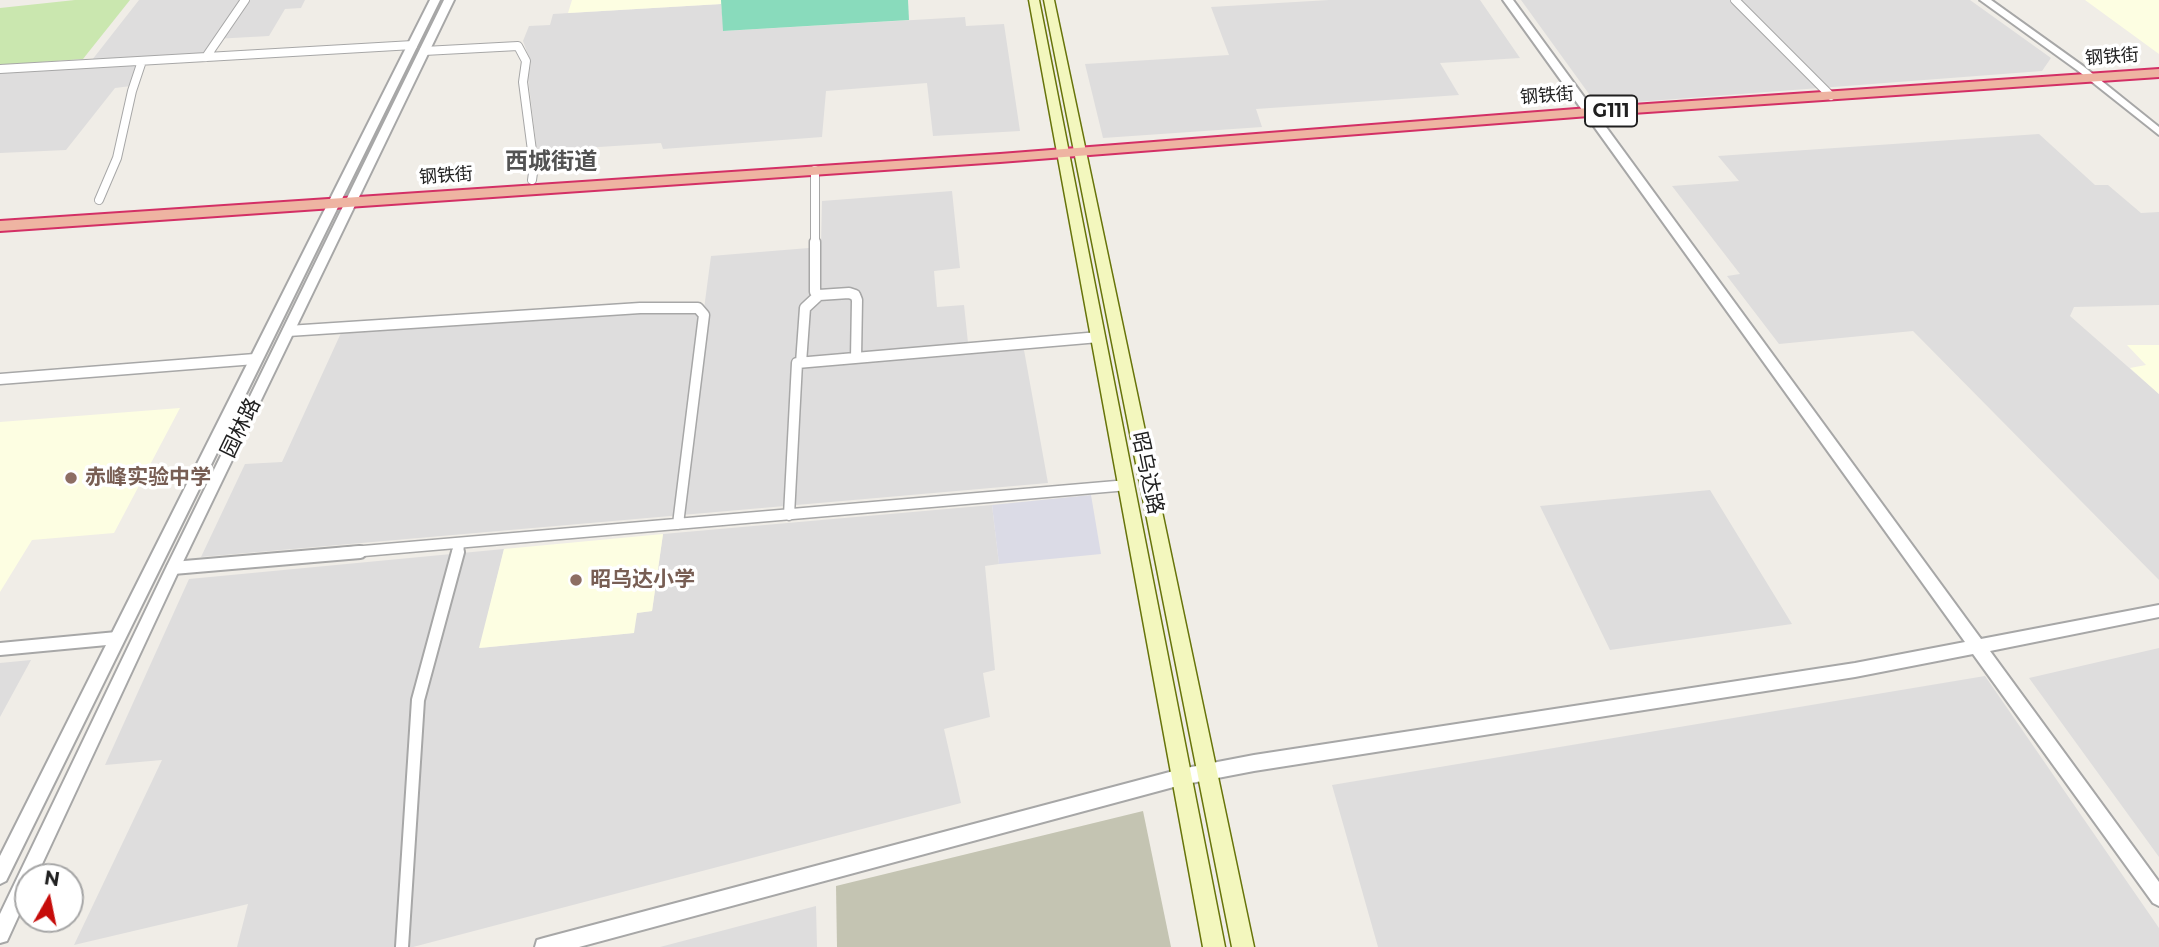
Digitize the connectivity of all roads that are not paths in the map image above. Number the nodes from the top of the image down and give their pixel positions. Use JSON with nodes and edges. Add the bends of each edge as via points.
{"nodes":[{"id":1,"x":246,"y":0,"type":"edge"},
{"id":2,"x":435,"y":0,"type":"edge"},
{"id":3,"x":449,"y":0,"type":"edge"},
{"id":4,"x":1034,"y":0,"type":"edge"},
{"id":5,"x":1049,"y":0,"type":"edge"},
{"id":6,"x":1508,"y":0,"type":"edge"},
{"id":7,"x":1735,"y":0,"type":"edge"},
{"id":8,"x":1985,"y":0,"type":"edge"},
{"id":9,"x":419,"y":48,"type":"junction"},
{"id":10,"x":206,"y":57,"type":"junction"},
{"id":11,"x":142,"y":61,"type":"junction"},
{"id":12,"x":0,"y":69,"type":"edge"},
{"id":13,"x":2159,"y":73,"type":"edge"},
{"id":14,"x":2092,"y":78,"type":"junction"},
{"id":15,"x":1831,"y":96,"type":"junction"},
{"id":16,"x":1589,"y":112,"type":"junction"},
{"id":17,"x":2159,"y":132,"type":"edge"},
{"id":18,"x":1071,"y":150,"type":"junction"},
{"id":19,"x":815,"y":170,"type":"junction"},
{"id":20,"x":532,"y":180,"type":"junction"},
{"id":21,"x":345,"y":197,"type":"junction"},
{"id":22,"x":99,"y":201,"type":"dead end"},
{"id":23,"x":0,"y":216,"type":"edge"},
{"id":24,"x":0,"y":226,"type":"edge"},
{"id":25,"x":819,"y":295,"type":"junction"},
{"id":26,"x":288,"y":331,"type":"junction"},
{"id":27,"x":1099,"y":337,"type":"junction"},
{"id":28,"x":856,"y":358,"type":"junction"},
{"id":29,"x":256,"y":359,"type":"junction"},
{"id":30,"x":801,"y":363,"type":"junction"},
{"id":31,"x":0,"y":379,"type":"edge"},
{"id":32,"x":1128,"y":485,"type":"junction"},
{"id":33,"x":789,"y":515,"type":"junction"},
{"id":34,"x":678,"y":524,"type":"junction"},
{"id":35,"x":460,"y":543,"type":"junction"},
{"id":36,"x":173,"y":568,"type":"junction"},
{"id":37,"x":2159,"y":611,"type":"edge"},
{"id":38,"x":117,"y":638,"type":"junction"},
{"id":39,"x":1978,"y":648,"type":"junction"},
{"id":40,"x":0,"y":649,"type":"edge"},
{"id":41,"x":1208,"y":772,"type":"junction"},
{"id":42,"x":1181,"y":777,"type":"junction"},
{"id":43,"x":0,"y":875,"type":"edge"},
{"id":44,"x":2159,"y":897,"type":"edge"},
{"id":45,"x":0,"y":934,"type":"edge"},
{"id":46,"x":402,"y":947,"type":"edge"},
{"id":47,"x":544,"y":947,"type":"edge"},
{"id":48,"x":1214,"y":947,"type":"edge"},
{"id":49,"x":1243,"y":947,"type":"edge"}],
"edges":[{"from":1,"to":10,"type":"street"},
{"from":2,"to":9,"type":"street","name":"园林路"},
{"from":3,"to":9,"type":"street","name":"园林路"},
{"from":4,"to":18,"type":"main road","name":"昭乌达路"},
{"from":5,"to":18,"type":"main road","name":"昭乌达路"},
{"from":6,"to":16,"type":"street"},
{"from":7,"to":15,"type":"street"},
{"from":8,"to":14,"type":"street"},
{"from":9,"to":10,"type":"street"},
{"from":9,"to":20,"type":"street","via":[[518,46],[526,61],[523,82]]},
{"from":9,"to":21,"type":"street","name":"园林路"},
{"from":10,"to":11,"type":"street"},
{"from":11,"to":12,"type":"street"},
{"from":11,"to":22,"type":"street","via":[[117,158]]},
{"from":13,"to":14,"type":"highway","name":"钢铁街","number":"G111"},
{"from":14,"to":15,"type":"highway","name":"钢铁街","number":"G111"},
{"from":14,"to":17,"type":"street"},
{"from":15,"to":16,"type":"highway","name":"钢铁街","number":"G111"},
{"from":16,"to":18,"type":"highway","name":"钢铁街","number":"G111"},
{"from":16,"to":39,"type":"street"},
{"from":18,"to":19,"type":"highway","name":"钢铁街","number":"G111"},
{"from":18,"to":20,"type":"highway","name":"钢铁街","via":[[1000,150]]},
{"from":18,"to":27,"type":"main road","name":"昭乌达路"},
{"from":18,"to":41,"type":"main road","name":"昭乌达路"},
{"from":19,"to":21,"type":"highway","name":"钢铁街","number":"G111"},
{"from":19,"to":25,"type":"street","via":[[815,292]]},
{"from":20,"to":21,"type":"highway","name":"钢铁街"},
{"from":21,"to":23,"type":"highway","name":"钢铁街"},
{"from":21,"to":24,"type":"highway","name":"钢铁街","number":"G111"},
{"from":21,"to":26,"type":"street","name":"园林路"},
{"from":21,"to":29,"type":"street","name":"园林路"},
{"from":25,"to":28,"type":"street","via":[[855,295]]},
{"from":25,"to":30,"type":"street","via":[[805,308]]},
{"from":26,"to":34,"type":"street","via":[[698,308],[704,315]]},
{"from":26,"to":36,"type":"street","name":"园林路"},
{"from":27,"to":28,"type":"street"},
{"from":27,"to":32,"type":"main road","name":"昭乌达路"},
{"from":28,"to":30,"type":"street"},
{"from":29,"to":31,"type":"street"},
{"from":29,"to":38,"type":"street","name":"园林路"},
{"from":30,"to":33,"type":"street","via":[[796,363]]},
{"from":32,"to":33,"type":"street"},
{"from":32,"to":42,"type":"main road","name":"昭乌达路"},
{"from":33,"to":34,"type":"street"},
{"from":34,"to":35,"type":"street"},
{"from":35,"to":36,"type":"street"},
{"from":35,"to":46,"type":"street","via":[[418,700]]},
{"from":36,"to":45,"type":"street","name":"园林路"},
{"from":37,"to":39,"type":"street"},
{"from":38,"to":40,"type":"street"},
{"from":38,"to":43,"type":"street","name":"园林路"},
{"from":39,"to":41,"type":"street"},
{"from":39,"to":44,"type":"street"},
{"from":41,"to":42,"type":"street"},
{"from":41,"to":49,"type":"main road","name":"昭乌达路"},
{"from":42,"to":47,"type":"street"},
{"from":42,"to":48,"type":"main road","name":"昭乌达路"}]}
